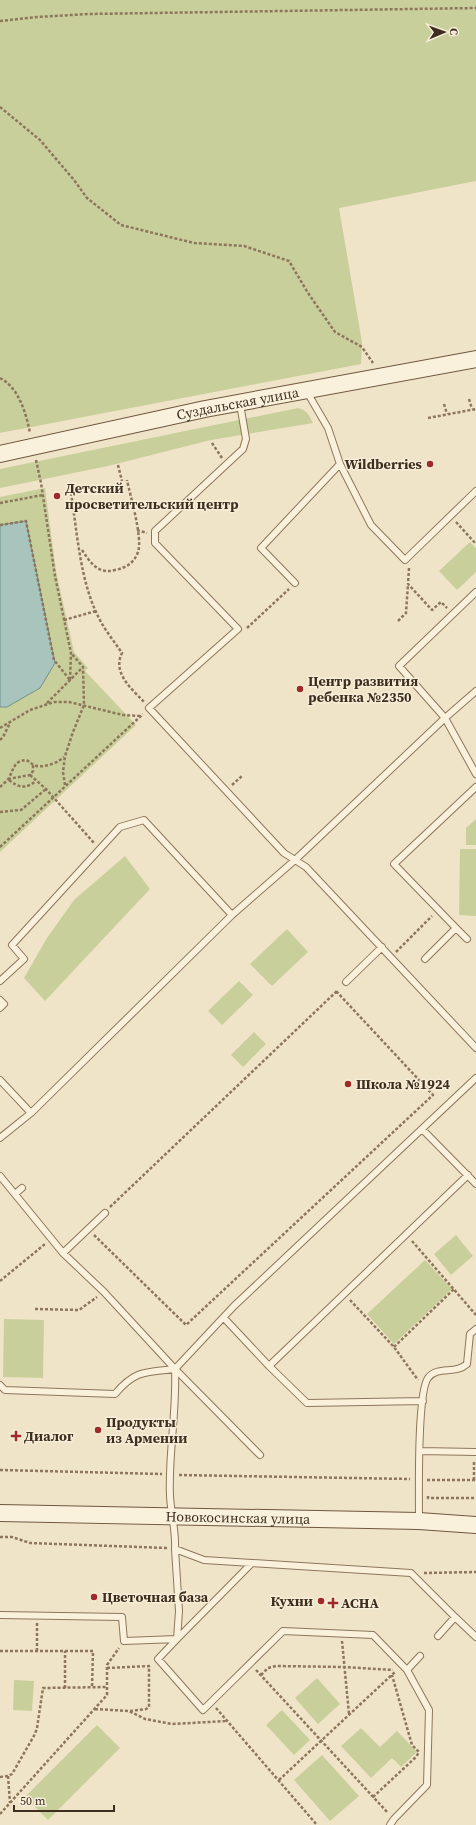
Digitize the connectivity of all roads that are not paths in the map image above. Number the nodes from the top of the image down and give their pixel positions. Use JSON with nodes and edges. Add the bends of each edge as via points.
{"nodes":[{"id":1,"x":476,"y":359,"type":"edge"},
{"id":2,"x":307,"y":392,"type":"junction"},
{"id":3,"x":240,"y":403,"type":"junction"},
{"id":4,"x":0,"y":454,"type":"edge"},
{"id":5,"x":340,"y":464,"type":"junction"},
{"id":6,"x":476,"y":491,"type":"edge"},
{"id":7,"x":295,"y":583,"type":"dead end"},
{"id":8,"x":476,"y":592,"type":"edge"},
{"id":9,"x":475,"y":693,"type":"edge"},
{"id":10,"x":445,"y":718,"type":"junction"},
{"id":11,"x":476,"y":774,"type":"edge"},
{"id":12,"x":476,"y":787,"type":"edge"},
{"id":13,"x":295,"y":860,"type":"junction"},
{"id":14,"x":232,"y":915,"type":"junction"},
{"id":15,"x":456,"y":928,"type":"junction"},
{"id":16,"x":467,"y":939,"type":"dead end"},
{"id":17,"x":382,"y":948,"type":"junction"},
{"id":18,"x":425,"y":959,"type":"dead end"},
{"id":19,"x":0,"y":981,"type":"edge"},
{"id":20,"x":346,"y":982,"type":"road end"},
{"id":21,"x":0,"y":1000,"type":"edge"},
{"id":22,"x":0,"y":1008,"type":"edge"},
{"id":23,"x":476,"y":1048,"type":"edge"},
{"id":24,"x":476,"y":1078,"type":"edge"},
{"id":25,"x":0,"y":1080,"type":"edge"},
{"id":26,"x":31,"y":1113,"type":"junction"},
{"id":27,"x":422,"y":1129,"type":"junction"},
{"id":28,"x":0,"y":1138,"type":"edge"},
{"id":29,"x":468,"y":1175,"type":"junction"},
{"id":30,"x":0,"y":1176,"type":"edge"},
{"id":31,"x":476,"y":1184,"type":"edge"},
{"id":32,"x":22,"y":1188,"type":"dead end"},
{"id":33,"x":15,"y":1194,"type":"junction"},
{"id":34,"x":105,"y":1213,"type":"road end"},
{"id":35,"x":63,"y":1253,"type":"junction"},
{"id":36,"x":224,"y":1318,"type":"junction"},
{"id":37,"x":476,"y":1329,"type":"edge"},
{"id":38,"x":269,"y":1366,"type":"junction"},
{"id":39,"x":175,"y":1369,"type":"junction"},
{"id":40,"x":0,"y":1385,"type":"edge"},
{"id":41,"x":423,"y":1401,"type":"junction"},
{"id":42,"x":420,"y":1451,"type":"junction"},
{"id":43,"x":476,"y":1452,"type":"edge"},
{"id":44,"x":260,"y":1455,"type":"dead end"},
{"id":45,"x":0,"y":1513,"type":"edge"},
{"id":46,"x":173,"y":1517,"type":"junction"},
{"id":47,"x":419,"y":1522,"type":"junction"},
{"id":48,"x":476,"y":1525,"type":"edge"},
{"id":49,"x":176,"y":1548,"type":"junction"},
{"id":50,"x":252,"y":1563,"type":"junction"},
{"id":51,"x":0,"y":1615,"type":"edge"},
{"id":52,"x":455,"y":1617,"type":"junction"},
{"id":53,"x":438,"y":1636,"type":"dead end"},
{"id":54,"x":476,"y":1637,"type":"edge"},
{"id":55,"x":177,"y":1640,"type":"junction"},
{"id":56,"x":420,"y":1656,"type":"dead end"},
{"id":57,"x":407,"y":1670,"type":"junction"},
{"id":58,"x":392,"y":1822,"type":"edge"}],
"edges":[{"from":1,"to":2,"type":"street","name":"Суздальская улица"},
{"from":2,"to":3,"type":"street","name":"Суздальская улица"},
{"from":2,"to":5,"type":"lane","via":[[328,428]]},
{"from":3,"to":4,"type":"street","name":"Суздальская улица"},
{"from":3,"to":13,"type":"lane","via":[[246,439],[243,449],[155,531],[155,543],[238,629],[150,708],[284,853]]},
{"from":5,"to":6,"type":"lane","via":[[371,525],[405,560]]},
{"from":5,"to":7,"type":"lane","via":[[260,548]]},
{"from":8,"to":10,"type":"lane","via":[[399,666]]},
{"from":9,"to":10,"type":"lane"},
{"from":10,"to":11,"type":"lane"},
{"from":10,"to":13,"type":"lane"},
{"from":12,"to":15,"type":"lane","via":[[394,864]]},
{"from":13,"to":14,"type":"lane"},
{"from":13,"to":17,"type":"lane","via":[[306,867]]},
{"from":14,"to":19,"type":"lane","via":[[144,820],[120,827],[12,945],[24,959]]},
{"from":14,"to":26,"type":"lane"},
{"from":15,"to":16,"type":"lane"},
{"from":15,"to":18,"type":"lane"},
{"from":17,"to":20,"type":"lane"},
{"from":17,"to":23,"type":"lane"},
{"from":21,"to":22,"type":"lane","via":[[4,1004]]},
{"from":24,"to":27,"type":"lane"},
{"from":25,"to":26,"type":"lane"},
{"from":26,"to":28,"type":"lane"},
{"from":27,"to":29,"type":"lane"},
{"from":27,"to":36,"type":"lane"},
{"from":29,"to":31,"type":"lane"},
{"from":29,"to":38,"type":"lane"},
{"from":30,"to":33,"type":"lane"},
{"from":32,"to":33,"type":"lane"},
{"from":33,"to":35,"type":"lane"},
{"from":34,"to":35,"type":"lane"},
{"from":35,"to":39,"type":"lane","via":[[104,1292]]},
{"from":36,"to":38,"type":"lane"},
{"from":36,"to":39,"type":"lane"},
{"from":37,"to":41,"type":"lane","via":[[470,1334],[467,1364],[461,1369],[438,1371],[429,1377],[424,1388]]},
{"from":38,"to":41,"type":"lane","via":[[307,1403]]},
{"from":39,"to":40,"type":"lane","via":[[142,1372],[126,1382],[115,1394],[5,1390]]},
{"from":39,"to":44,"type":"lane"},
{"from":39,"to":46,"type":"lane","via":[[176,1397],[170,1474]]},
{"from":41,"to":42,"type":"lane"},
{"from":42,"to":43,"type":"lane"},
{"from":42,"to":47,"type":"lane"},
{"from":45,"to":46,"type":"street","name":"Новокосинская улица"},
{"from":46,"to":47,"type":"street","name":"Новокосинская улица"},
{"from":46,"to":49,"type":"lane"},
{"from":47,"to":48,"type":"street","name":"Новокосинская улица"},
{"from":49,"to":50,"type":"lane","via":[[204,1560]]},
{"from":49,"to":55,"type":"lane"},
{"from":50,"to":52,"type":"lane","via":[[411,1573]]},
{"from":50,"to":55,"type":"lane"},
{"from":51,"to":55,"type":"lane","via":[[122,1617],[124,1641]]},
{"from":52,"to":53,"type":"lane"},
{"from":52,"to":54,"type":"lane"},
{"from":55,"to":57,"type":"lane","via":[[158,1659],[203,1710],[283,1631],[373,1635]]},
{"from":56,"to":57,"type":"lane"},
{"from":57,"to":58,"type":"lane","via":[[429,1710],[427,1785]]}]}
